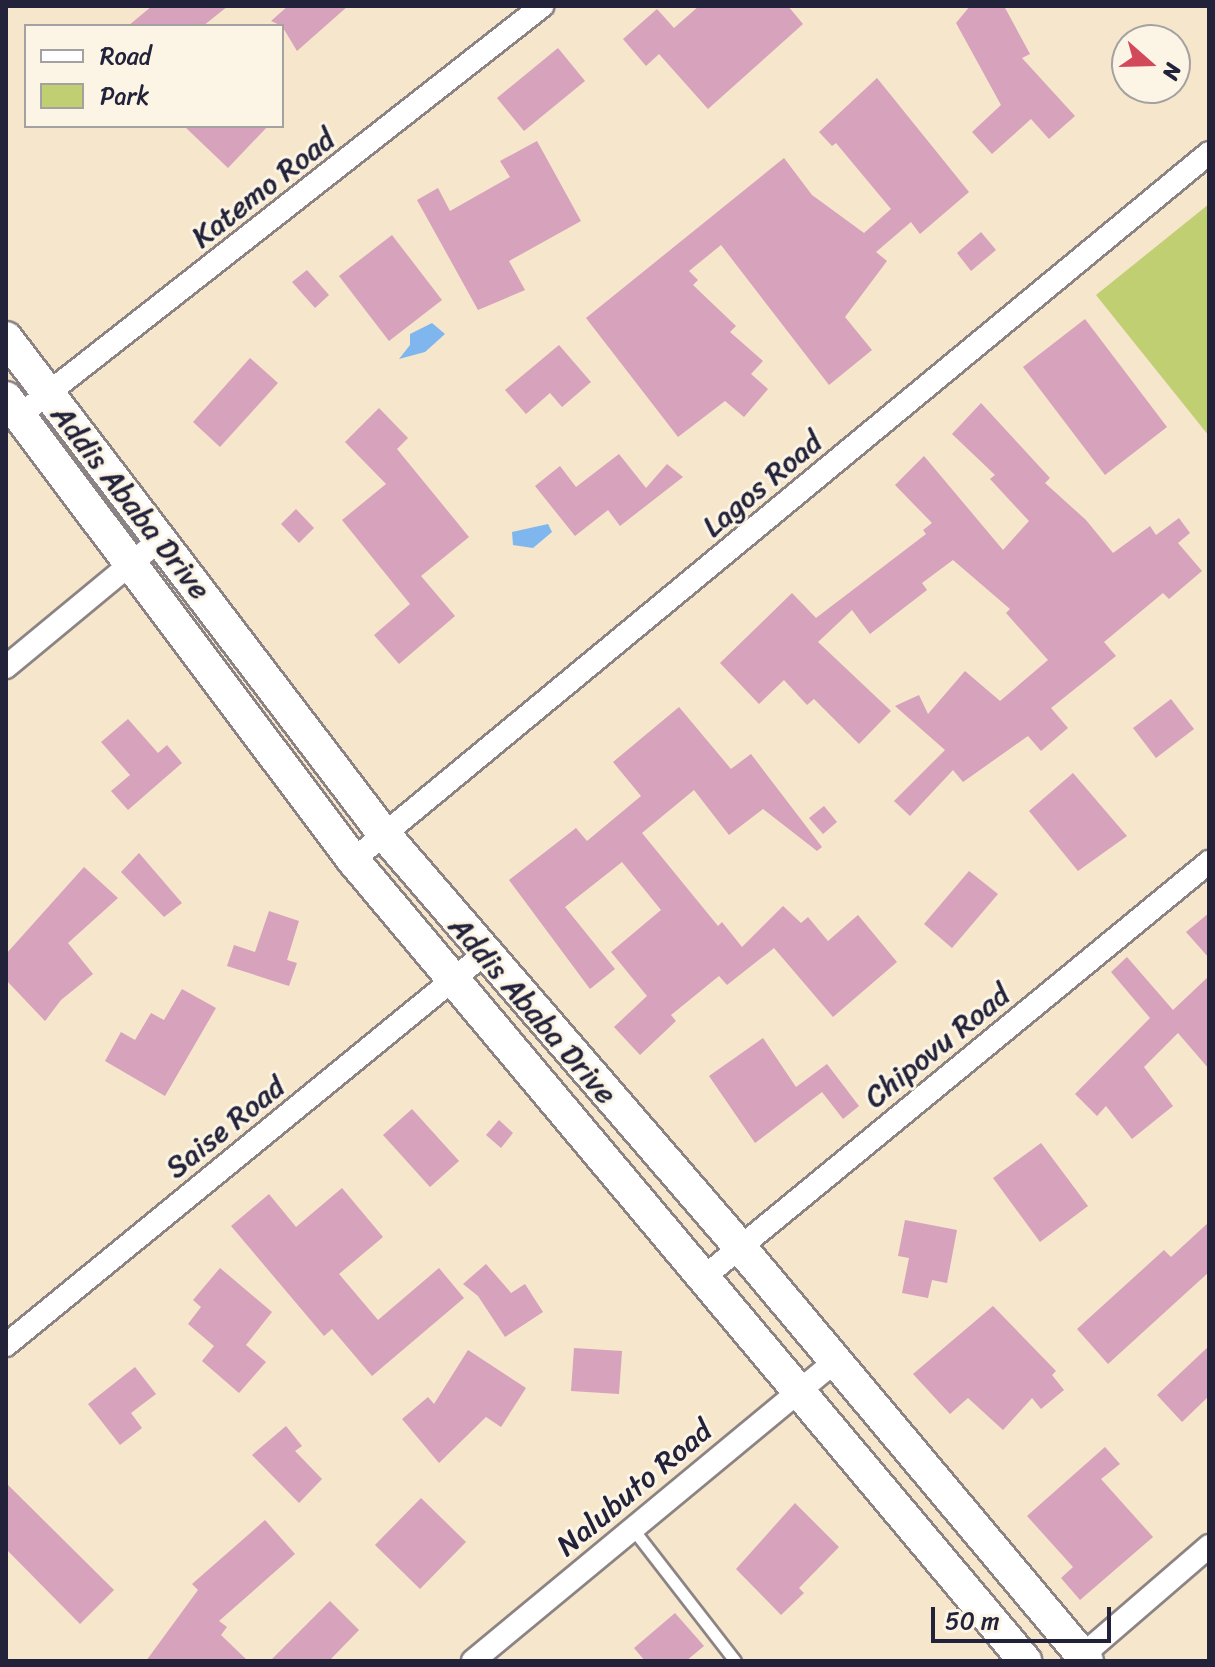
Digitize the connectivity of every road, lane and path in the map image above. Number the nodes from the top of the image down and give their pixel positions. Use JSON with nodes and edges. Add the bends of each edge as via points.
{"nodes":[{"id":1,"x":542,"y":6,"type":"edge"},
{"id":2,"x":1209,"y":153,"type":"edge"},
{"id":3,"x":6,"y":338,"type":"edge"},
{"id":4,"x":49,"y":395,"type":"junction"},
{"id":5,"x":13,"y":407,"type":"edge"},
{"id":6,"x":161,"y":539,"type":"junction"},
{"id":7,"x":129,"y":562,"type":"junction"},
{"id":8,"x":8,"y":660,"type":"edge"},
{"id":9,"x":384,"y":834,"type":"junction"},
{"id":10,"x":353,"y":860,"type":"junction"},
{"id":11,"x":1209,"y":862,"type":"edge"},
{"id":12,"x":483,"y":955,"type":"junction"},
{"id":13,"x":450,"y":982,"type":"junction"},
{"id":14,"x":740,"y":1247,"type":"junction"},
{"id":15,"x":704,"y":1277,"type":"junction"},
{"id":16,"x":6,"y":1345,"type":"edge"},
{"id":17,"x":833,"y":1363,"type":"junction"},
{"id":18,"x":797,"y":1393,"type":"junction"},
{"id":19,"x":631,"y":1528,"type":"junction"},
{"id":20,"x":1209,"y":1546,"type":"edge"},
{"id":21,"x":1081,"y":1659,"type":"edge"},
{"id":22,"x":473,"y":1661,"type":"edge"},
{"id":23,"x":735,"y":1661,"type":"edge"},
{"id":24,"x":1025,"y":1661,"type":"edge"}],
"edges":[{"from":1,"to":4,"type":"street","name":"Katemo Road"},
{"from":2,"to":9,"type":"street","name":"Lagos Road"},
{"from":3,"to":4,"type":"main road","name":"Addis Ababa Drive"},
{"from":4,"to":5,"type":"street","name":"Katemo Road"},
{"from":4,"to":6,"type":"main road","name":"Addis Ababa Drive"},
{"from":5,"to":7,"type":"main road","name":"Addis Ababa Drive"},
{"from":6,"to":7,"type":"street"},
{"from":6,"to":9,"type":"main road","name":"Addis Ababa Drive"},
{"from":7,"to":8,"type":"street"},
{"from":7,"to":10,"type":"main road","name":"Addis Ababa Drive"},
{"from":9,"to":10,"type":"street","name":"Lagos Road"},
{"from":9,"to":12,"type":"main road","name":"Addis Ababa Drive"},
{"from":10,"to":13,"type":"main road","name":"Addis Ababa Drive"},
{"from":11,"to":14,"type":"street","name":"Chipovu Road"},
{"from":12,"to":13,"type":"street","name":"Saise Road"},
{"from":12,"to":14,"type":"main road","name":"Addis Ababa Drive"},
{"from":13,"to":15,"type":"main road","name":"Addis Ababa Drive"},
{"from":13,"to":16,"type":"street","name":"Saise Road"},
{"from":14,"to":15,"type":"street","name":"Chipovu Road"},
{"from":14,"to":17,"type":"main road","name":"Addis Ababa Drive"},
{"from":15,"to":18,"type":"main road","name":"Addis Ababa Drive"},
{"from":17,"to":18,"type":"street","name":"Nalubuto Road"},
{"from":17,"to":21,"type":"main road","name":"Addis Ababa Drive"},
{"from":18,"to":19,"type":"street","name":"Nalubuto Road"},
{"from":18,"to":24,"type":"main road","name":"Addis Ababa Drive"},
{"from":19,"to":22,"type":"street","name":"Nalubuto Road"},
{"from":19,"to":23,"type":"lane"},
{"from":20,"to":21,"type":"street"}]}
